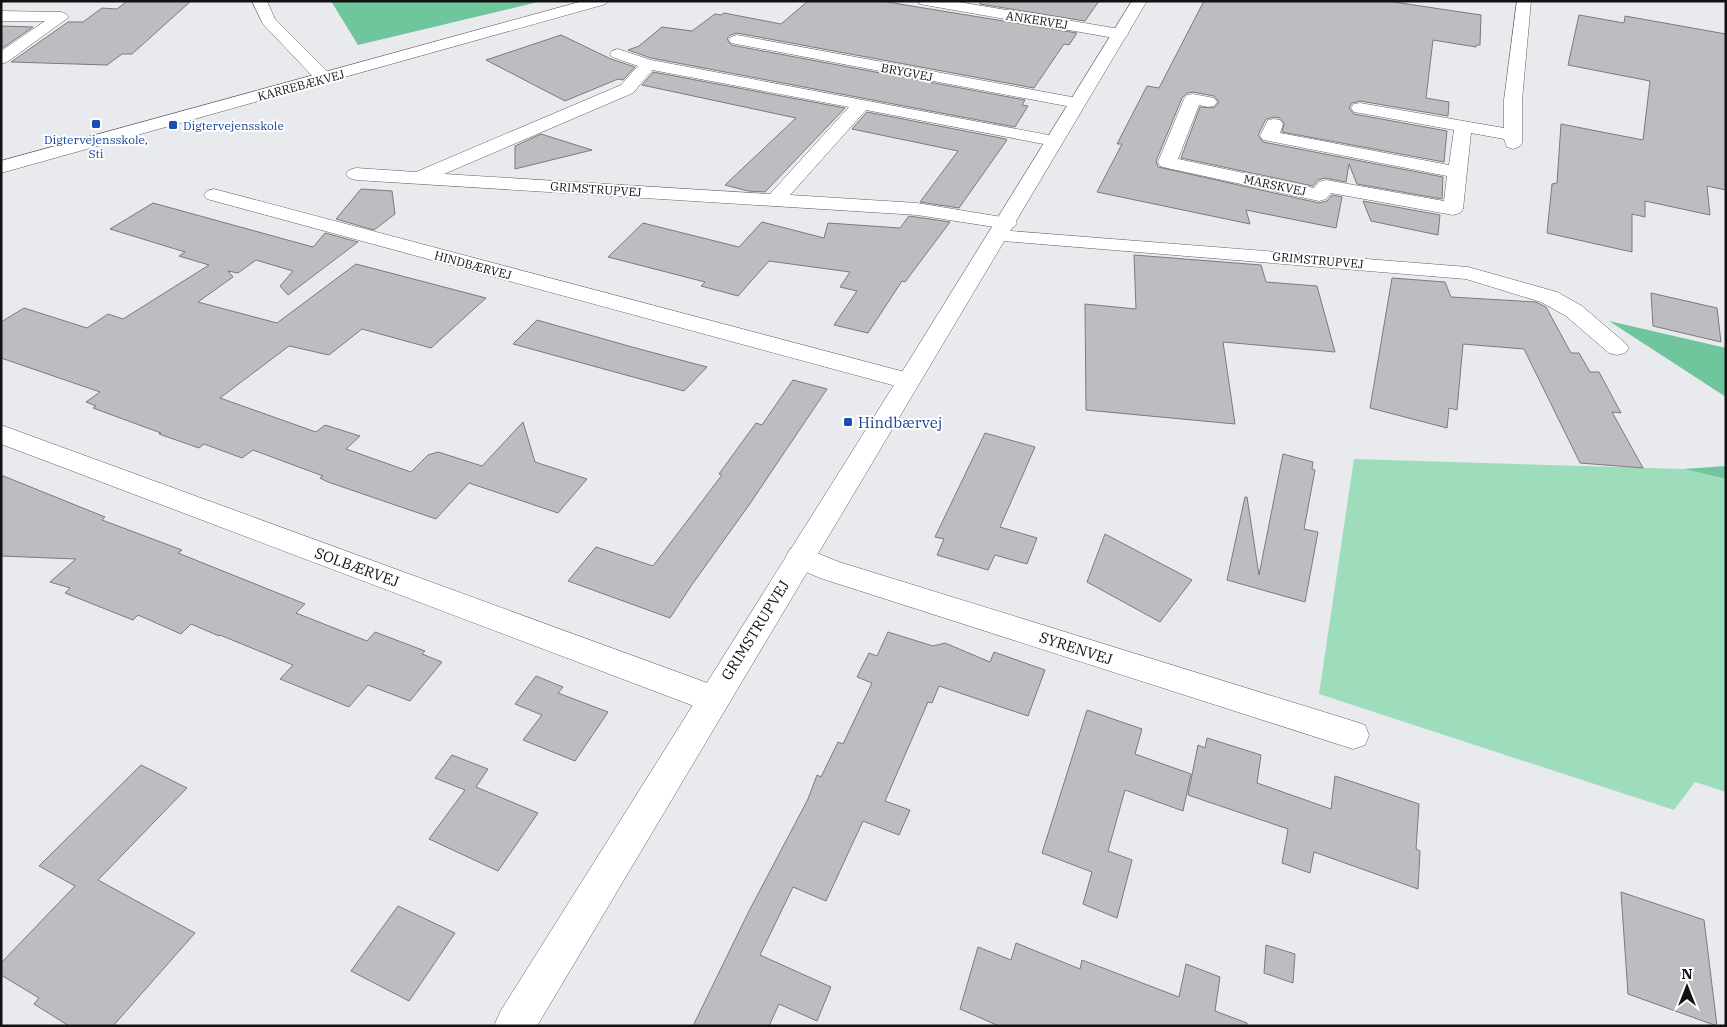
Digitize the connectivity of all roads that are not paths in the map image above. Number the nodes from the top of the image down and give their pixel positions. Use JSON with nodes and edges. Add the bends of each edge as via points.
{"nodes":[{"id":1,"x":11,"y":1,"type":"edge"},
{"id":2,"x":259,"y":1,"type":"edge"},
{"id":3,"x":601,"y":1,"type":"edge"},
{"id":4,"x":925,"y":1,"type":"edge"},
{"id":5,"x":1140,"y":1,"type":"edge"},
{"id":6,"x":1524,"y":1,"type":"edge"},
{"id":7,"x":1,"y":8,"type":"edge"},
{"id":8,"x":1,"y":16,"type":"edge"},
{"id":9,"x":1120,"y":34,"type":"junction"},
{"id":10,"x":737,"y":40,"type":"dead end"},
{"id":11,"x":618,"y":54,"type":"dead end"},
{"id":12,"x":1,"y":59,"type":"edge"},
{"id":13,"x":648,"y":64,"type":"junction"},
{"id":14,"x":324,"y":78,"type":"junction"},
{"id":15,"x":1208,"y":102,"type":"dead end"},
{"id":16,"x":1077,"y":103,"type":"junction"},
{"id":17,"x":861,"y":105,"type":"junction"},
{"id":18,"x":1360,"y":108,"type":"dead end"},
{"id":19,"x":1274,"y":124,"type":"dead end"},
{"id":20,"x":1463,"y":126,"type":"junction"},
{"id":21,"x":1054,"y":142,"type":"junction"},
{"id":22,"x":1,"y":168,"type":"edge"},
{"id":23,"x":1458,"y":172,"type":"junction"},
{"id":24,"x":356,"y":174,"type":"dead end"},
{"id":25,"x":418,"y":178,"type":"junction"},
{"id":26,"x":214,"y":196,"type":"dead end"},
{"id":27,"x":775,"y":200,"type":"junction"},
{"id":28,"x":1002,"y":229,"type":"junction"},
{"id":29,"x":1618,"y":348,"type":"dead end"},
{"id":30,"x":907,"y":381,"type":"junction"},
{"id":31,"x":1,"y":434,"type":"edge"},
{"id":32,"x":800,"y":556,"type":"junction"},
{"id":33,"x":713,"y":699,"type":"junction"},
{"id":34,"x":1353,"y":735,"type":"dead end"},
{"id":35,"x":516,"y":1025,"type":"edge"}],
"edges":[{"from":1,"to":7,"type":"street"},
{"from":2,"to":14,"type":"street","via":[[268,21]]},
{"from":3,"to":14,"type":"street","name":"KARREBÆKVEJ"},
{"from":4,"to":9,"type":"street","name":"ANKERVEJ"},
{"from":5,"to":9,"type":"street","name":"GRIMSTRUPVEJ"},
{"from":6,"to":20,"type":"street","via":[[1513,100],[1513,139]]},
{"from":8,"to":12,"type":"street","via":[[61,17]]},
{"from":9,"to":16,"type":"street","name":"GRIMSTRUPVEJ"},
{"from":10,"to":16,"type":"street","name":"BRYGVEJ"},
{"from":11,"to":13,"type":"street"},
{"from":13,"to":17,"type":"street"},
{"from":13,"to":25,"type":"street","name":"GRIMSTRUPVEJ","via":[[627,89]]},
{"from":14,"to":22,"type":"street","name":"KARREBÆKVEJ"},
{"from":15,"to":23,"type":"street","name":"MARSKVEJ","via":[[1193,100],[1167,162],[1319,195],[1326,186],[1453,209]]},
{"from":16,"to":21,"type":"street","name":"GRIMSTRUPVEJ"},
{"from":17,"to":21,"type":"street"},
{"from":17,"to":27,"type":"street"},
{"from":18,"to":20,"type":"street"},
{"from":19,"to":23,"type":"street","via":[[1269,136]]},
{"from":20,"to":23,"type":"street","name":"MARSKVEJ"},
{"from":21,"to":28,"type":"street","name":"GRIMSTRUPVEJ"},
{"from":24,"to":25,"type":"street","name":"GRIMSTRUPVEJ"},
{"from":25,"to":27,"type":"street","name":"GRIMSTRUPVEJ"},
{"from":26,"to":30,"type":"street","name":"HINDBÆRVEJ"},
{"from":27,"to":28,"type":"street","name":"GRIMSTRUPVEJ","via":[[916,209]]},
{"from":28,"to":29,"type":"street","name":"GRIMSTRUPVEJ","via":[[1024,237],[1468,273],[1549,297],[1574,311]]},
{"from":28,"to":30,"type":"street","name":"GRIMSTRUPVEJ"},
{"from":30,"to":32,"type":"street","name":"GRIMSTRUPVEJ"},
{"from":31,"to":33,"type":"street","name":"SOLBÆRVEJ"},
{"from":32,"to":33,"type":"street","name":"GRIMSTRUPVEJ"},
{"from":32,"to":34,"type":"street","name":"SYRENVEJ","via":[[830,570]]},
{"from":33,"to":35,"type":"street","name":"GRIMSTRUPVEJ"}]}
